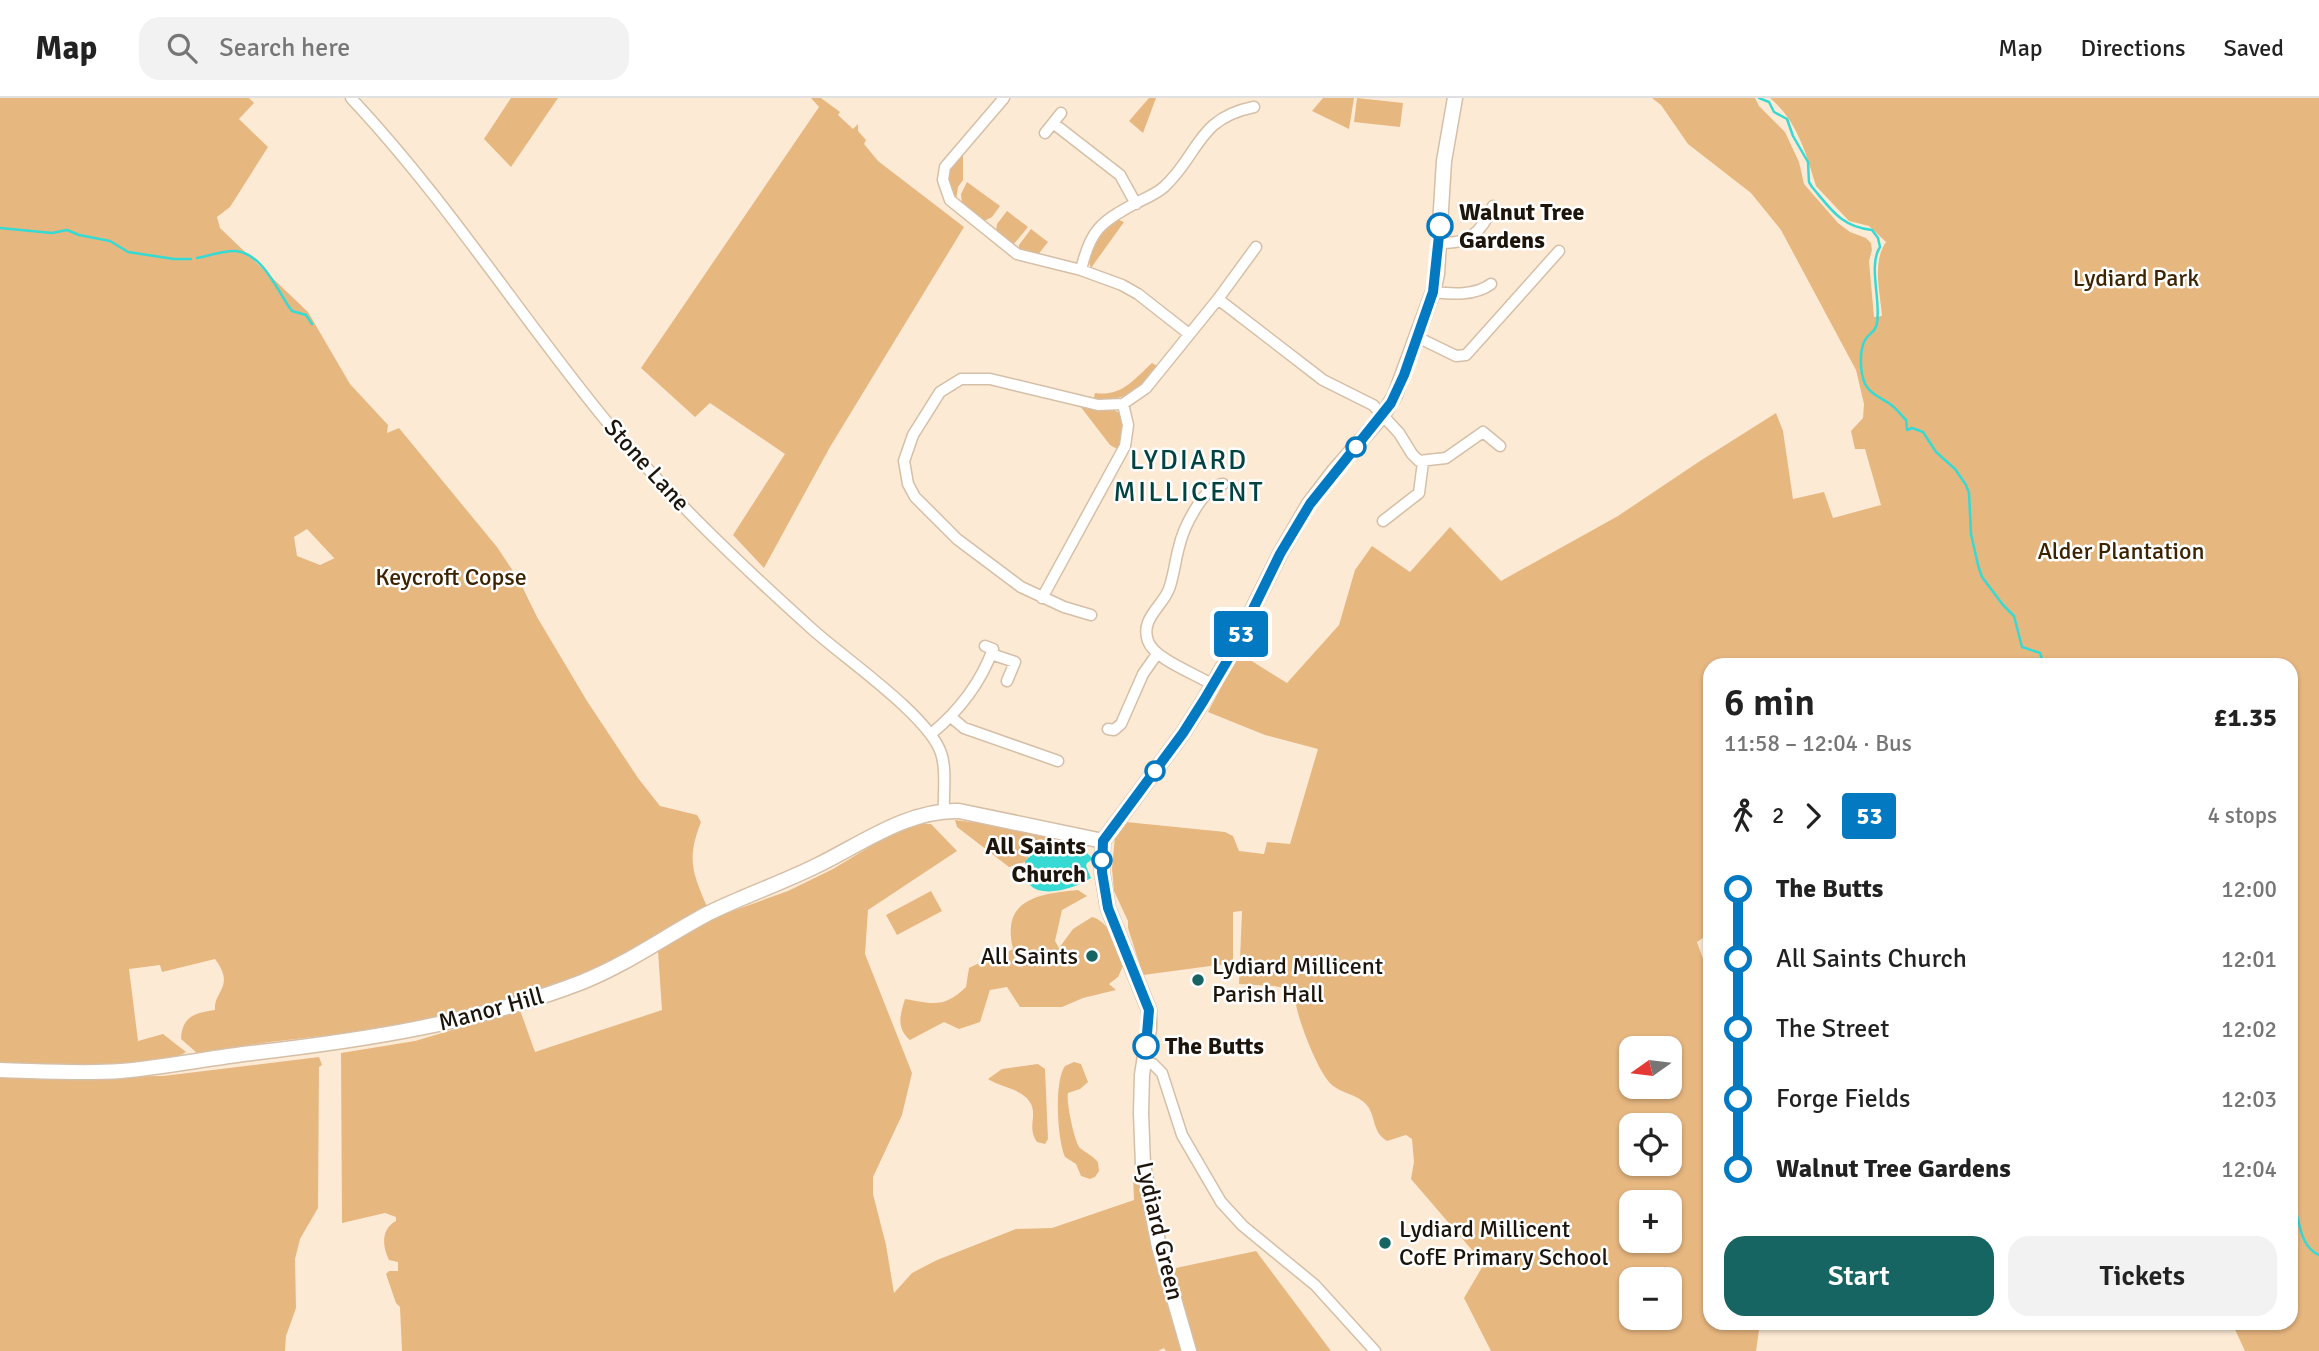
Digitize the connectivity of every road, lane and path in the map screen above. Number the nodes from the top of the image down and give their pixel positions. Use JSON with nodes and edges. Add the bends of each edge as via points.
{"nodes":[{"id":1,"x":351,"y":98,"type":"edge"},
{"id":2,"x":1004,"y":98,"type":"edge"},
{"id":3,"x":1455,"y":98,"type":"edge"},
{"id":4,"x":1254,"y":107,"type":"dead end"},
{"id":5,"x":1061,"y":113,"type":"dead end"},
{"id":6,"x":1053,"y":123,"type":"junction"},
{"id":7,"x":1045,"y":134,"type":"dead end"},
{"id":8,"x":1136,"y":204,"type":"junction"},
{"id":9,"x":1493,"y":206,"type":"dead end"},
{"id":10,"x":1439,"y":242,"type":"junction"},
{"id":11,"x":1256,"y":247,"type":"dead end"},
{"id":12,"x":1559,"y":251,"type":"dead end"},
{"id":13,"x":1081,"y":270,"type":"junction"},
{"id":14,"x":1491,"y":284,"type":"dead end"},
{"id":15,"x":1433,"y":292,"type":"junction"},
{"id":16,"x":1218,"y":299,"type":"junction"},
{"id":17,"x":1189,"y":334,"type":"junction"},
{"id":18,"x":1417,"y":337,"type":"junction"},
{"id":19,"x":1123,"y":404,"type":"junction"},
{"id":20,"x":1383,"y":415,"type":"junction"},
{"id":21,"x":1500,"y":446,"type":"dead end"},
{"id":22,"x":1423,"y":462,"type":"junction"},
{"id":23,"x":1211,"y":474,"type":"dead end"},
{"id":24,"x":1383,"y":521,"type":"dead end"},
{"id":25,"x":1042,"y":598,"type":"junction"},
{"id":26,"x":1091,"y":615,"type":"dead end"},
{"id":27,"x":1157,"y":654,"type":"junction"},
{"id":28,"x":1007,"y":681,"type":"dead end"},
{"id":29,"x":1213,"y":685,"type":"junction"},
{"id":30,"x":951,"y":718,"type":"junction"},
{"id":31,"x":1108,"y":729,"type":"dead end"},
{"id":32,"x":931,"y":734,"type":"junction"},
{"id":33,"x":1058,"y":761,"type":"dead end"},
{"id":34,"x":944,"y":811,"type":"junction"},
{"id":35,"x":1103,"y":841,"type":"junction"},
{"id":36,"x":1144,"y":1063,"type":"junction"},
{"id":37,"x":0,"y":1070,"type":"edge"},
{"id":38,"x":1189,"y":1351,"type":"edge"},
{"id":39,"x":1375,"y":1351,"type":"edge"}],
"edges":[{"from":1,"to":32,"type":"street","name":"Stone Lane","via":[[402,155],[584,393],[664,487],[729,554]]},
{"from":2,"to":13,"type":"street","via":[[947,164],[944,190],[955,205],[1017,254]]},
{"from":3,"to":10,"type":"street","via":[[1444,160]]},
{"from":4,"to":8,"type":"street","via":[[1230,113],[1215,124],[1164,186]]},
{"from":5,"to":6,"type":"street"},
{"from":6,"to":7,"type":"street"},
{"from":6,"to":8,"type":"street","via":[[1120,175]]},
{"from":8,"to":13,"type":"street","via":[[1098,229]]},
{"from":9,"to":10,"type":"street","via":[[1470,237],[1458,243]]},
{"from":10,"to":15,"type":"street"},
{"from":11,"to":16,"type":"street"},
{"from":12,"to":18,"type":"street","via":[[1466,355],[1456,356]]},
{"from":13,"to":17,"type":"street","via":[[1130,289]]},
{"from":14,"to":15,"type":"street","via":[[1461,294]]},
{"from":15,"to":18,"type":"street"},
{"from":16,"to":17,"type":"street"},
{"from":16,"to":20,"type":"street","via":[[1324,380],[1368,402]]},
{"from":17,"to":19,"type":"street","via":[[1146,388]]},
{"from":18,"to":20,"type":"street"},
{"from":19,"to":25,"type":"street","via":[[1129,425],[1125,446]]},
{"from":19,"to":25,"type":"street","via":[[1098,405],[990,379],[961,379],[940,392],[907,448],[904,472],[927,511],[995,570]]},
{"from":20,"to":22,"type":"street"},
{"from":20,"to":29,"type":"street","via":[[1310,504]]},
{"from":21,"to":22,"type":"street","via":[[1483,432],[1446,458]]},
{"from":22,"to":24,"type":"street","via":[[1419,493]]},
{"from":23,"to":27,"type":"street","via":[[1219,485],[1206,493],[1185,529],[1168,590],[1147,623],[1147,639]]},
{"from":25,"to":26,"type":"street"},
{"from":27,"to":29,"type":"street"},
{"from":27,"to":31,"type":"street","via":[[1121,724]]},
{"from":28,"to":30,"type":"street","via":[[1014,662],[988,650],[976,682]]},
{"from":29,"to":35,"type":"street"},
{"from":30,"to":32,"type":"street"},
{"from":30,"to":33,"type":"street","via":[[964,728]]},
{"from":32,"to":34,"type":"street","name":"Stone Lane","via":[[943,761]]},
{"from":34,"to":35,"type":"street"},
{"from":34,"to":37,"type":"street","name":"Manor Hill","via":[[895,827],[709,913],[603,973],[455,1020],[342,1043],[134,1069]]},
{"from":35,"to":36,"type":"street","name":"Lydiard Green","via":[[1108,908],[1149,1010]]},
{"from":36,"to":38,"type":"street","name":"Lydiard Green","via":[[1141,1131],[1147,1195]]},
{"from":36,"to":39,"type":"street","via":[[1162,1073],[1182,1135],[1221,1202],[1315,1285]]}]}
